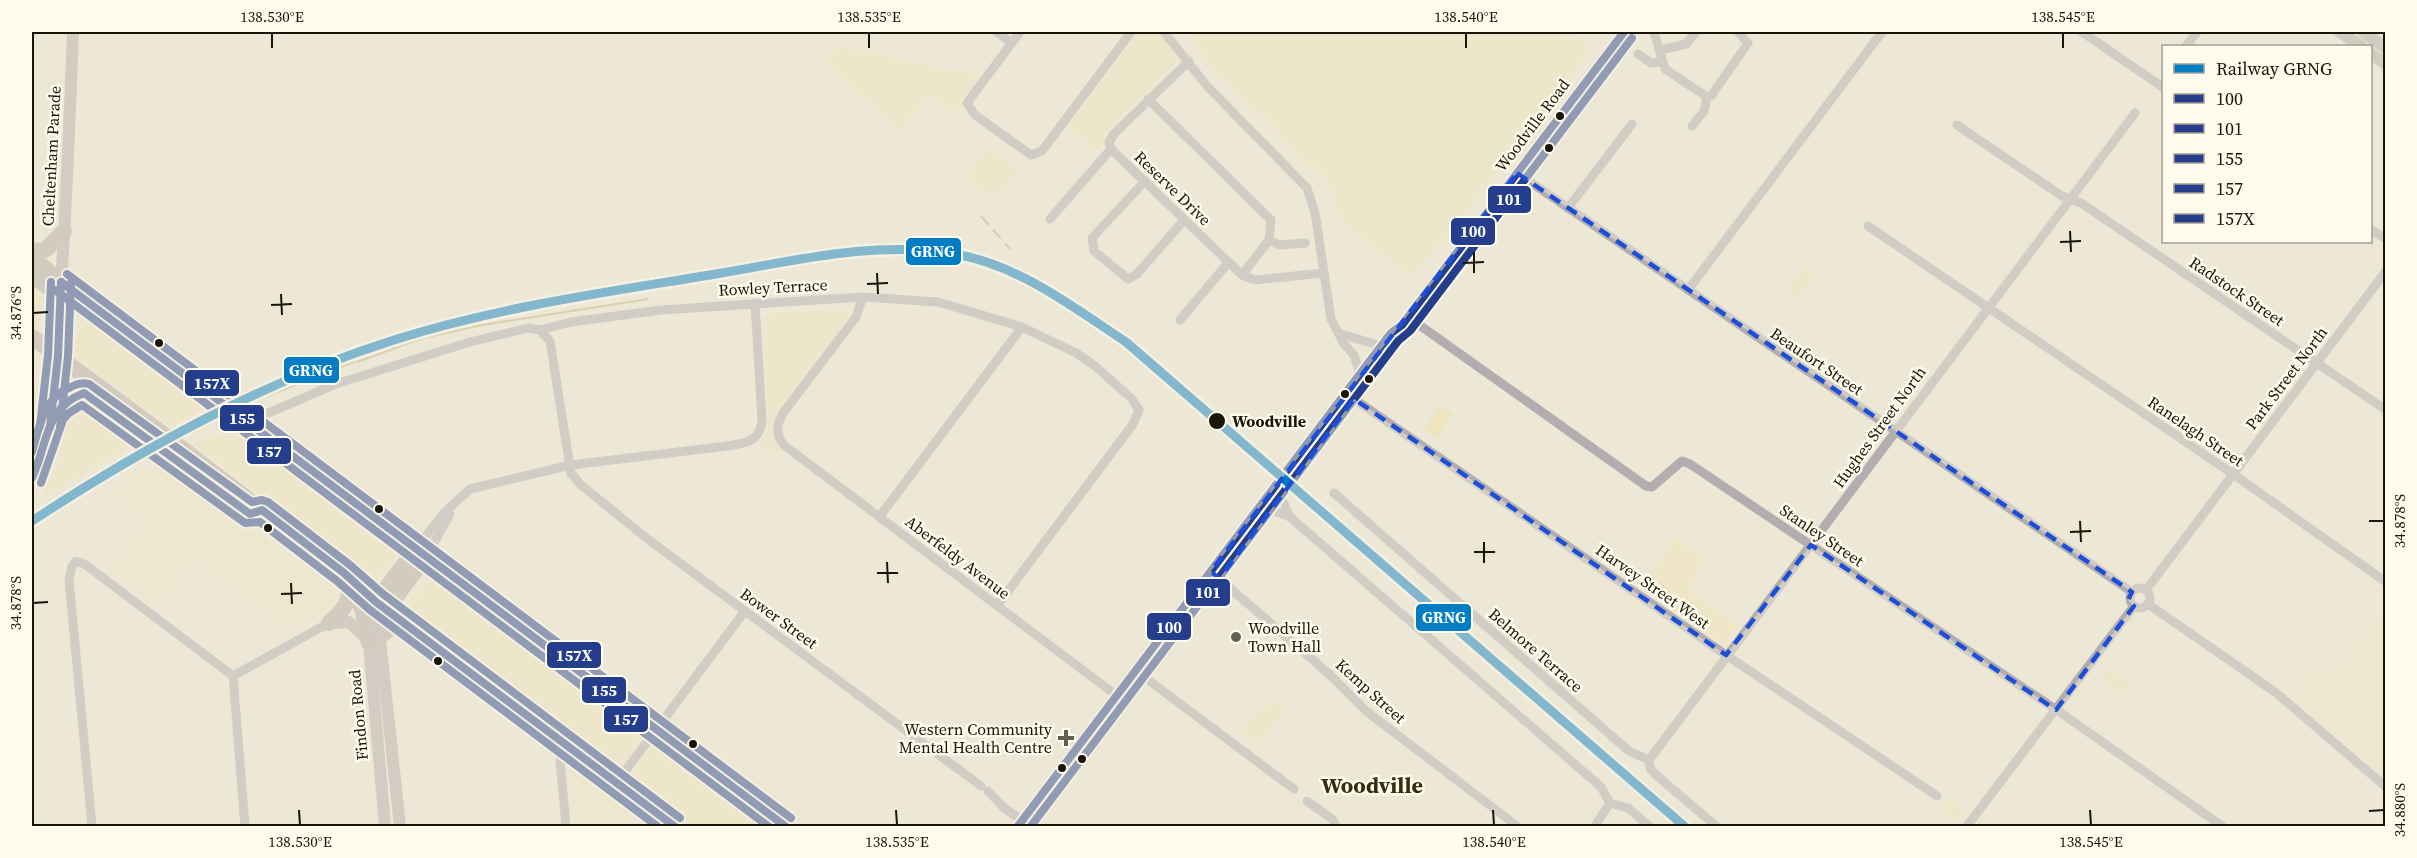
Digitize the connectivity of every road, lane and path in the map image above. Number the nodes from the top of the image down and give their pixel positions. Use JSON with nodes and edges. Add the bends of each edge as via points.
{"nodes":[{"id":1,"x":73,"y":32,"type":"edge"},
{"id":2,"x":997,"y":32,"type":"edge"},
{"id":3,"x":1020,"y":32,"type":"edge"},
{"id":4,"x":1131,"y":32,"type":"edge"},
{"id":5,"x":1164,"y":32,"type":"edge"},
{"id":6,"x":1624,"y":32,"type":"edge"},
{"id":7,"x":1654,"y":32,"type":"edge"},
{"id":8,"x":1696,"y":32,"type":"edge"},
{"id":9,"x":1738,"y":32,"type":"edge"},
{"id":10,"x":1882,"y":32,"type":"edge"},
{"id":11,"x":2082,"y":32,"type":"edge"},
{"id":12,"x":2197,"y":32,"type":"edge"},
{"id":13,"x":2340,"y":32,"type":"edge"},
{"id":14,"x":2363,"y":32,"type":"edge"},
{"id":15,"x":1012,"y":43,"type":"junction"},
{"id":16,"x":2187,"y":45,"type":"edge"},
{"id":17,"x":2360,"y":45,"type":"edge"},
{"id":18,"x":2385,"y":48,"type":"edge"},
{"id":19,"x":1661,"y":50,"type":"junction"},
{"id":20,"x":1638,"y":54,"type":"dead end"},
{"id":21,"x":2372,"y":54,"type":"edge"},
{"id":22,"x":1190,"y":61,"type":"junction"},
{"id":23,"x":1662,"y":62,"type":"junction"},
{"id":24,"x":2385,"y":63,"type":"edge"},
{"id":25,"x":2161,"y":82,"type":"edge"},
{"id":26,"x":1707,"y":97,"type":"junction"},
{"id":27,"x":1148,"y":99,"type":"junction"},
{"id":28,"x":2135,"y":113,"type":"dead end"},
{"id":29,"x":1632,"y":124,"type":"dead end"},
{"id":30,"x":1957,"y":125,"type":"dead end"},
{"id":31,"x":1692,"y":126,"type":"dead end"},
{"id":32,"x":1111,"y":149,"type":"junction"},
{"id":33,"x":1517,"y":173,"type":"junction"},
{"id":34,"x":1145,"y":181,"type":"junction"},
{"id":35,"x":2071,"y":199,"type":"junction"},
{"id":36,"x":1568,"y":207,"type":"junction"},
{"id":37,"x":1050,"y":219,"type":"dead end"},
{"id":38,"x":1184,"y":220,"type":"junction"},
{"id":39,"x":1868,"y":226,"type":"dead end"},
{"id":40,"x":2372,"y":230,"type":"edge"},
{"id":41,"x":64,"y":231,"type":"junction"},
{"id":42,"x":2385,"y":239,"type":"edge"},
{"id":43,"x":1269,"y":240,"type":"junction"},
{"id":44,"x":1305,"y":243,"type":"dead end"},
{"id":45,"x":32,"y":251,"type":"edge"},
{"id":46,"x":32,"y":257,"type":"edge"},
{"id":47,"x":1228,"y":263,"type":"junction"},
{"id":48,"x":2385,"y":271,"type":"edge"},
{"id":49,"x":1323,"y":273,"type":"junction"},
{"id":50,"x":32,"y":275,"type":"edge"},
{"id":51,"x":1242,"y":275,"type":"junction"},
{"id":52,"x":61,"y":289,"type":"junction"},
{"id":53,"x":1688,"y":290,"type":"junction"},
{"id":54,"x":863,"y":297,"type":"junction"},
{"id":55,"x":755,"y":303,"type":"junction"},
{"id":56,"x":1987,"y":308,"type":"junction"},
{"id":57,"x":1180,"y":320,"type":"dead end"},
{"id":58,"x":1405,"y":321,"type":"junction"},
{"id":59,"x":1022,"y":327,"type":"junction"},
{"id":60,"x":540,"y":330,"type":"junction"},
{"id":61,"x":1338,"y":333,"type":"junction"},
{"id":62,"x":32,"y":337,"type":"edge"},
{"id":63,"x":1382,"y":346,"type":"junction"},
{"id":64,"x":58,"y":356,"type":"junction"},
{"id":65,"x":2316,"y":363,"type":"junction"},
{"id":66,"x":1360,"y":374,"type":"junction"},
{"id":67,"x":1354,"y":399,"type":"junction"},
{"id":68,"x":2385,"y":410,"type":"edge"},
{"id":69,"x":52,"y":416,"type":"junction"},
{"id":70,"x":255,"y":427,"type":"junction"},
{"id":71,"x":1894,"y":432,"type":"junction"},
{"id":72,"x":571,"y":465,"type":"junction"},
{"id":73,"x":2233,"y":474,"type":"junction"},
{"id":74,"x":32,"y":478,"type":"edge"},
{"id":75,"x":1334,"y":493,"type":"dead end"},
{"id":76,"x":1281,"y":497,"type":"junction"},
{"id":77,"x":262,"y":510,"type":"junction"},
{"id":78,"x":1272,"y":510,"type":"junction"},
{"id":79,"x":880,"y":516,"type":"junction"},
{"id":80,"x":1290,"y":517,"type":"junction"},
{"id":81,"x":1811,"y":545,"type":"junction"},
{"id":82,"x":422,"y":551,"type":"junction"},
{"id":83,"x":345,"y":573,"type":"junction"},
{"id":84,"x":1215,"y":575,"type":"junction"},
{"id":85,"x":2385,"y":582,"type":"edge"},
{"id":86,"x":2146,"y":590,"type":"junction"},
{"id":87,"x":2132,"y":592,"type":"junction"},
{"id":88,"x":2148,"y":604,"type":"junction"},
{"id":89,"x":381,"y":605,"type":"junction"},
{"id":90,"x":997,"y":606,"type":"junction"},
{"id":91,"x":2134,"y":606,"type":"junction"},
{"id":92,"x":745,"y":611,"type":"junction"},
{"id":93,"x":329,"y":623,"type":"junction"},
{"id":94,"x":415,"y":629,"type":"junction"},
{"id":95,"x":375,"y":642,"type":"junction"},
{"id":96,"x":1726,"y":655,"type":"junction"},
{"id":97,"x":1141,"y":674,"type":"junction"},
{"id":98,"x":233,"y":676,"type":"junction"},
{"id":99,"x":1122,"y":699,"type":"junction"},
{"id":100,"x":2056,"y":710,"type":"junction"},
{"id":101,"x":656,"y":729,"type":"junction"},
{"id":102,"x":568,"y":744,"type":"junction"},
{"id":103,"x":1649,"y":760,"type":"junction"},
{"id":104,"x":617,"y":782,"type":"junction"},
{"id":105,"x":2385,"y":787,"type":"edge"},
{"id":106,"x":1294,"y":789,"type":"dead end"},
{"id":107,"x":1937,"y":796,"type":"dead end"},
{"id":108,"x":1307,"y":801,"type":"dead end"},
{"id":109,"x":1610,"y":803,"type":"junction"},
{"id":110,"x":1969,"y":823,"type":"edge"},
{"id":111,"x":1025,"y":825,"type":"edge"},
{"id":112,"x":92,"y":826,"type":"edge"},
{"id":113,"x":245,"y":826,"type":"edge"},
{"id":114,"x":385,"y":826,"type":"edge"},
{"id":115,"x":400,"y":826,"type":"edge"},
{"id":116,"x":566,"y":826,"type":"edge"},
{"id":117,"x":674,"y":826,"type":"edge"},
{"id":118,"x":785,"y":826,"type":"edge"},
{"id":119,"x":1336,"y":826,"type":"edge"},
{"id":120,"x":1517,"y":826,"type":"edge"},
{"id":121,"x":1595,"y":826,"type":"edge"},
{"id":122,"x":1649,"y":826,"type":"edge"},
{"id":123,"x":1716,"y":826,"type":"edge"},
{"id":124,"x":1981,"y":826,"type":"edge"},
{"id":125,"x":2223,"y":826,"type":"edge"}],
"edges":[{"from":1,"to":41,"type":"main road","name":"Cheltenham Parade"},
{"from":2,"to":15,"type":"street"},
{"from":3,"to":15,"type":"street"},
{"from":4,"to":15,"type":"street","via":[[1042,151],[1035,154],[1029,154],[967,106],[975,88]]},
{"from":5,"to":22,"type":"street"},
{"from":6,"to":33,"type":"main road","name":"Woodville Road"},
{"from":7,"to":19,"type":"street"},
{"from":8,"to":19,"type":"street","via":[[1686,44]]},
{"from":9,"to":26,"type":"street","via":[[1748,43]]},
{"from":10,"to":53,"type":"street"},
{"from":11,"to":25,"type":"street"},
{"from":12,"to":16,"type":"street"},
{"from":13,"to":17,"type":"main road"},
{"from":14,"to":18,"type":"main road"},
{"from":19,"to":23,"type":"street"},
{"from":20,"to":23,"type":"street","via":[[1650,63]]},
{"from":21,"to":24,"type":"main road"},
{"from":22,"to":27,"type":"street","name":"Reserve Drive"},
{"from":22,"to":49,"type":"street","via":[[1207,86],[1307,188],[1316,213]]},
{"from":23,"to":26,"type":"street","via":[[1665,69]]},
{"from":26,"to":31,"type":"street","via":[[1704,111]]},
{"from":27,"to":32,"type":"street","name":"Reserve Drive","via":[[1114,134],[1109,142]]},
{"from":27,"to":43,"type":"street","via":[[1271,220]]},
{"from":28,"to":35,"type":"street","name":"Hughes Street North"},
{"from":29,"to":36,"type":"street"},
{"from":30,"to":35,"type":"street","name":"Radstock Street"},
{"from":32,"to":34,"type":"street","name":"Reserve Drive"},
{"from":32,"to":37,"type":"street"},
{"from":33,"to":36,"type":"street","name":"Beaufort Street"},
{"from":33,"to":58,"type":"main road","name":"Woodville Road"},
{"from":34,"to":38,"type":"street","name":"Reserve Drive"},
{"from":34,"to":38,"type":"street","via":[[1092,238],[1094,251],[1128,279],[1137,274]]},
{"from":35,"to":56,"type":"street","name":"Hughes Street North"},
{"from":35,"to":65,"type":"street","name":"Radstock Street"},
{"from":36,"to":53,"type":"street","name":"Beaufort Street"},
{"from":38,"to":47,"type":"street","name":"Reserve Drive"},
{"from":39,"to":56,"type":"street","name":"Ranelagh Street"},
{"from":40,"to":42,"type":"street"},
{"from":41,"to":45,"type":"highway","via":[[45,250]]},
{"from":41,"to":52,"type":"main road","name":"Cheltenham Parade"},
{"from":43,"to":44,"type":"street","via":[[1279,245]]},
{"from":43,"to":51,"type":"street"},
{"from":46,"to":52,"type":"highway"},
{"from":47,"to":51,"type":"street","name":"Reserve Drive"},
{"from":47,"to":57,"type":"street"},
{"from":48,"to":65,"type":"street","name":"Park Street North"},
{"from":49,"to":51,"type":"street","via":[[1255,280]]},
{"from":49,"to":61,"type":"street","via":[[1331,319]]},
{"from":50,"to":52,"type":"highway"},
{"from":52,"to":64,"type":"main road","name":"Cheltenham Parade"},
{"from":52,"to":70,"type":"highway"},
{"from":53,"to":71,"type":"street","name":"Beaufort Street"},
{"from":54,"to":55,"type":"street","name":"Rowley Terrace"},
{"from":54,"to":59,"type":"street","name":"Rowley Terrace","via":[[938,302]]},
{"from":54,"to":79,"type":"street","name":"Aberfeldy Avenue","via":[[856,317],[783,412],[777,432],[785,446]]},
{"from":55,"to":60,"type":"street","name":"Rowley Terrace","via":[[661,310]]},
{"from":55,"to":72,"type":"street","via":[[762,420],[756,439]]},
{"from":56,"to":71,"type":"street","name":"Hughes Street North"},
{"from":56,"to":73,"type":"street","name":"Ranelagh Street"},
{"from":58,"to":63,"type":"main road","name":"Woodville Road"},
{"from":58,"to":67,"type":"main road","name":"Woodville Road","via":[[1399,339]]},
{"from":58,"to":81,"type":"street","name":"Stanley Street","via":[[1646,486],[1652,487],[1682,461]]},
{"from":59,"to":79,"type":"street"},
{"from":59,"to":90,"type":"street","name":"Rowley Terrace","via":[[1094,365],[1139,410],[1133,424]]},
{"from":60,"to":70,"type":"street","name":"Rowley Terrace","via":[[528,328],[470,342],[369,373],[266,414]]},
{"from":60,"to":72,"type":"street","via":[[550,341]]},
{"from":61,"to":63,"type":"street"},
{"from":61,"to":66,"type":"street","via":[[1354,355]]},
{"from":62,"to":64,"type":"highway"},
{"from":63,"to":66,"type":"main road","name":"Woodville Road"},
{"from":64,"to":69,"type":"main road","name":"Cheltenham Parade"},
{"from":64,"to":77,"type":"highway"},
{"from":65,"to":68,"type":"street","name":"Radstock Street"},
{"from":65,"to":73,"type":"street","name":"Park Street North"},
{"from":66,"to":84,"type":"main road","name":"Woodville Road"},
{"from":67,"to":76,"type":"main road","name":"Woodville Road"},
{"from":67,"to":96,"type":"street","name":"Harvey Street West"},
{"from":69,"to":74,"type":"main road","name":"Cheltenham Parade"},
{"from":69,"to":77,"type":"highway","via":[[62,402],[84,393],[250,514]]},
{"from":70,"to":82,"type":"highway"},
{"from":71,"to":81,"type":"street","name":"Hughes Street North"},
{"from":71,"to":87,"type":"street","name":"Beaufort Street"},
{"from":72,"to":82,"type":"street","via":[[471,489],[450,509]]},
{"from":72,"to":92,"type":"street","name":"Bower Street","via":[[572,476],[581,485]]},
{"from":73,"to":85,"type":"street","name":"Ranelagh Street"},
{"from":73,"to":86,"type":"street","name":"Park Street North"},
{"from":75,"to":103,"type":"street","name":"Belmore Terrace","via":[[1629,751]]},
{"from":76,"to":78,"type":"main road","name":"Woodville Road"},
{"from":76,"to":80,"type":"street"},
{"from":77,"to":83,"type":"highway"},
{"from":78,"to":80,"type":"street"},
{"from":78,"to":84,"type":"main road","name":"Woodville Road"},
{"from":79,"to":90,"type":"street","name":"Aberfeldy Avenue"},
{"from":80,"to":109,"type":"street","via":[[1601,787]]},
{"from":81,"to":96,"type":"street","name":"Hughes Street North"},
{"from":81,"to":100,"type":"street","name":"Stanley Street"},
{"from":82,"to":89,"type":"highway"},
{"from":82,"to":101,"type":"highway"},
{"from":83,"to":89,"type":"highway"},
{"from":83,"to":93,"type":"highway","via":[[348,598],[344,611]]},
{"from":83,"to":95,"type":"highway"},
{"from":84,"to":97,"type":"main road","name":"Woodville Road"},
{"from":84,"to":120,"type":"street","name":"Kemp Street","via":[[1366,711]]},
{"from":86,"to":87,"type":"street"},
{"from":86,"to":88,"type":"street"},
{"from":87,"to":91,"type":"street"},
{"from":88,"to":91,"type":"street"},
{"from":88,"to":105,"type":"street","via":[[2275,692]]},
{"from":89,"to":94,"type":"highway"},
{"from":89,"to":95,"type":"main road","name":"Findon Road"},
{"from":90,"to":99,"type":"street","name":"Aberfeldy Avenue"},
{"from":91,"to":100,"type":"street"},
{"from":92,"to":101,"type":"street"},
{"from":92,"to":111,"type":"street","name":"Bower Street","via":[[985,788]]},
{"from":93,"to":95,"type":"main road","via":[[349,622]]},
{"from":93,"to":98,"type":"street"},
{"from":94,"to":95,"type":"main road","via":[[390,630]]},
{"from":94,"to":102,"type":"highway"},
{"from":95,"to":114,"type":"main road","name":"Findon Road"},
{"from":95,"to":115,"type":"main road","name":"Findon Road"},
{"from":96,"to":103,"type":"street","name":"Hughes Street North"},
{"from":96,"to":107,"type":"street","name":"Harvey Street West"},
{"from":97,"to":99,"type":"main road","name":"Woodville Road"},
{"from":97,"to":106,"type":"street"},
{"from":98,"to":112,"type":"street","via":[[76,561],[69,580]]},
{"from":98,"to":113,"type":"street"},
{"from":99,"to":111,"type":"main road","name":"Woodville Road"},
{"from":100,"to":110,"type":"street"},
{"from":100,"to":125,"type":"street","name":"Stanley Street"},
{"from":101,"to":104,"type":"street"},
{"from":101,"to":118,"type":"highway"},
{"from":102,"to":104,"type":"highway"},
{"from":102,"to":116,"type":"street","via":[[560,761]]},
{"from":103,"to":123,"type":"street","name":"Belmore Terrace","via":[[1656,775]]},
{"from":104,"to":117,"type":"highway"},
{"from":108,"to":119,"type":"street"},
{"from":109,"to":121,"type":"street"},
{"from":109,"to":122,"type":"street","via":[[1628,808]]},
{"from":110,"to":124,"type":"street"}]}
